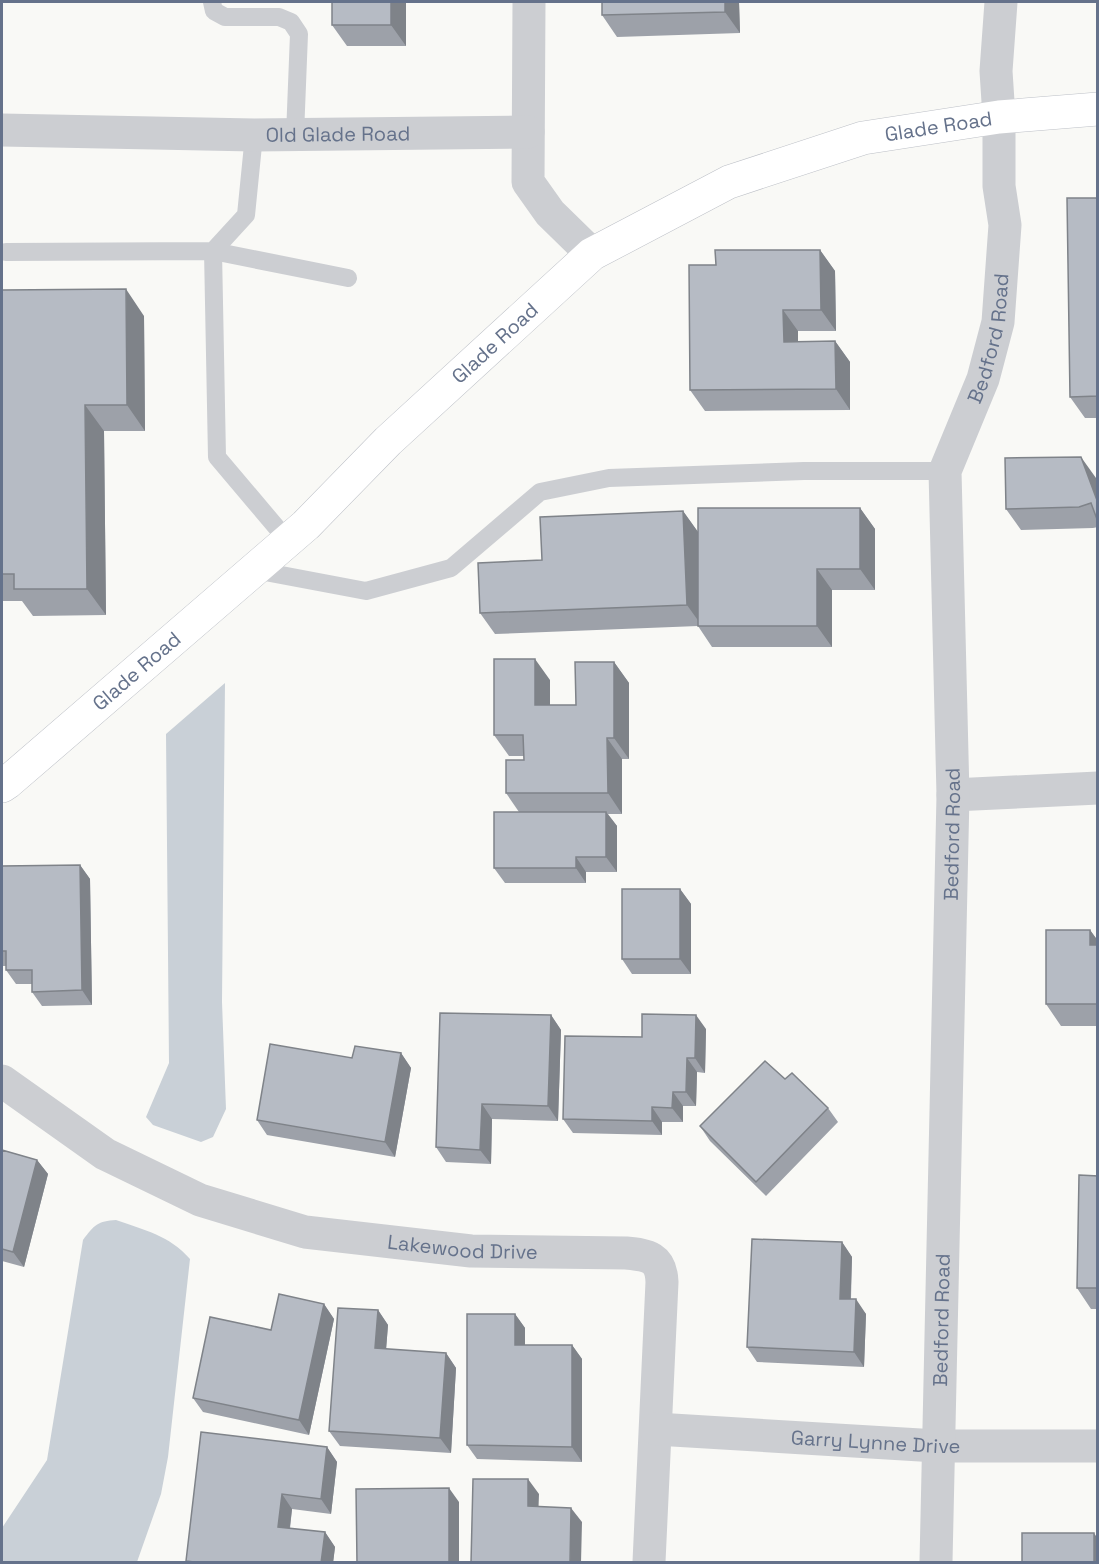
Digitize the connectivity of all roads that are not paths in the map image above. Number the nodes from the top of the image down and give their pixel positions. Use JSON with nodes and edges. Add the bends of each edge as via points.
{"nodes":[{"id":1,"x":212,"y":2,"type":"edge"},
{"id":2,"x":529,"y":2,"type":"edge"},
{"id":3,"x":1001,"y":2,"type":"edge"},
{"id":4,"x":1098,"y":109,"type":"edge"},
{"id":5,"x":999,"y":117,"type":"junction"},
{"id":6,"x":2,"y":130,"type":"edge"},
{"id":7,"x":528,"y":132,"type":"junction"},
{"id":8,"x":254,"y":135,"type":"junction"},
{"id":9,"x":295,"y":135,"type":"junction"},
{"id":10,"x":213,"y":251,"type":"junction"},
{"id":11,"x":6,"y":252,"type":"dead end"},
{"id":12,"x":592,"y":254,"type":"junction"},
{"id":13,"x":348,"y":278,"type":"dead end"},
{"id":14,"x":945,"y":471,"type":"junction"},
{"id":15,"x":288,"y":541,"type":"junction"},
{"id":16,"x":255,"y":570,"type":"junction"},
{"id":17,"x":2,"y":786,"type":"edge"},
{"id":18,"x":1098,"y":788,"type":"edge"},
{"id":19,"x":953,"y":795,"type":"junction"},
{"id":20,"x":2,"y":1081,"type":"edge"},
{"id":21,"x":656,"y":1429,"type":"junction"},
{"id":22,"x":937,"y":1446,"type":"junction"},
{"id":23,"x":1098,"y":1446,"type":"edge"},
{"id":24,"x":650,"y":1563,"type":"edge"},
{"id":25,"x":936,"y":1563,"type":"edge"}],
"edges":[{"from":1,"to":9,"type":"lane","via":[[214,11],[225,17],[279,17],[291,22],[299,34]]},
{"from":2,"to":7,"type":"street"},
{"from":3,"to":5,"type":"street","name":"Bedford Road","via":[[996,71]]},
{"from":4,"to":5,"type":"main road","name":"Glade Road"},
{"from":5,"to":12,"type":"main road","name":"Glade Road","via":[[863,138],[729,182]]},
{"from":5,"to":14,"type":"street","name":"Bedford Road","via":[[999,186],[1005,225],[998,322],[983,379]]},
{"from":6,"to":8,"type":"street","name":"Old Glade Road"},
{"from":7,"to":9,"type":"street","name":"Old Glade Road"},
{"from":7,"to":12,"type":"street","via":[[528,182],[550,213]]},
{"from":8,"to":9,"type":"street","name":"Old Glade Road"},
{"from":8,"to":10,"type":"lane","via":[[246,215]]},
{"from":10,"to":11,"type":"lane"},
{"from":10,"to":13,"type":"lane"},
{"from":10,"to":15,"type":"lane","via":[[217,457]]},
{"from":12,"to":15,"type":"main road","name":"Glade Road","via":[[388,441]]},
{"from":14,"to":16,"type":"lane","via":[[609,478],[540,492],[451,568],[366,591]]},
{"from":14,"to":19,"type":"street","name":"Bedford Road"},
{"from":15,"to":16,"type":"main road","name":"Glade Road"},
{"from":16,"to":17,"type":"main road","name":"Glade Road"},
{"from":18,"to":19,"type":"street"},
{"from":19,"to":22,"type":"street","name":"Bedford Road"},
{"from":20,"to":21,"type":"street","name":"Lakewood Drive","via":[[105,1154],[200,1200],[305,1232],[471,1251],[626,1252],[657,1261],[662,1282]]},
{"from":21,"to":22,"type":"street","name":"Garry Lynne Drive"},
{"from":21,"to":24,"type":"street","name":"Lakewood Drive"},
{"from":22,"to":23,"type":"street","name":"Garry Lynne Drive"},
{"from":22,"to":25,"type":"street","name":"Bedford Road"}]}
